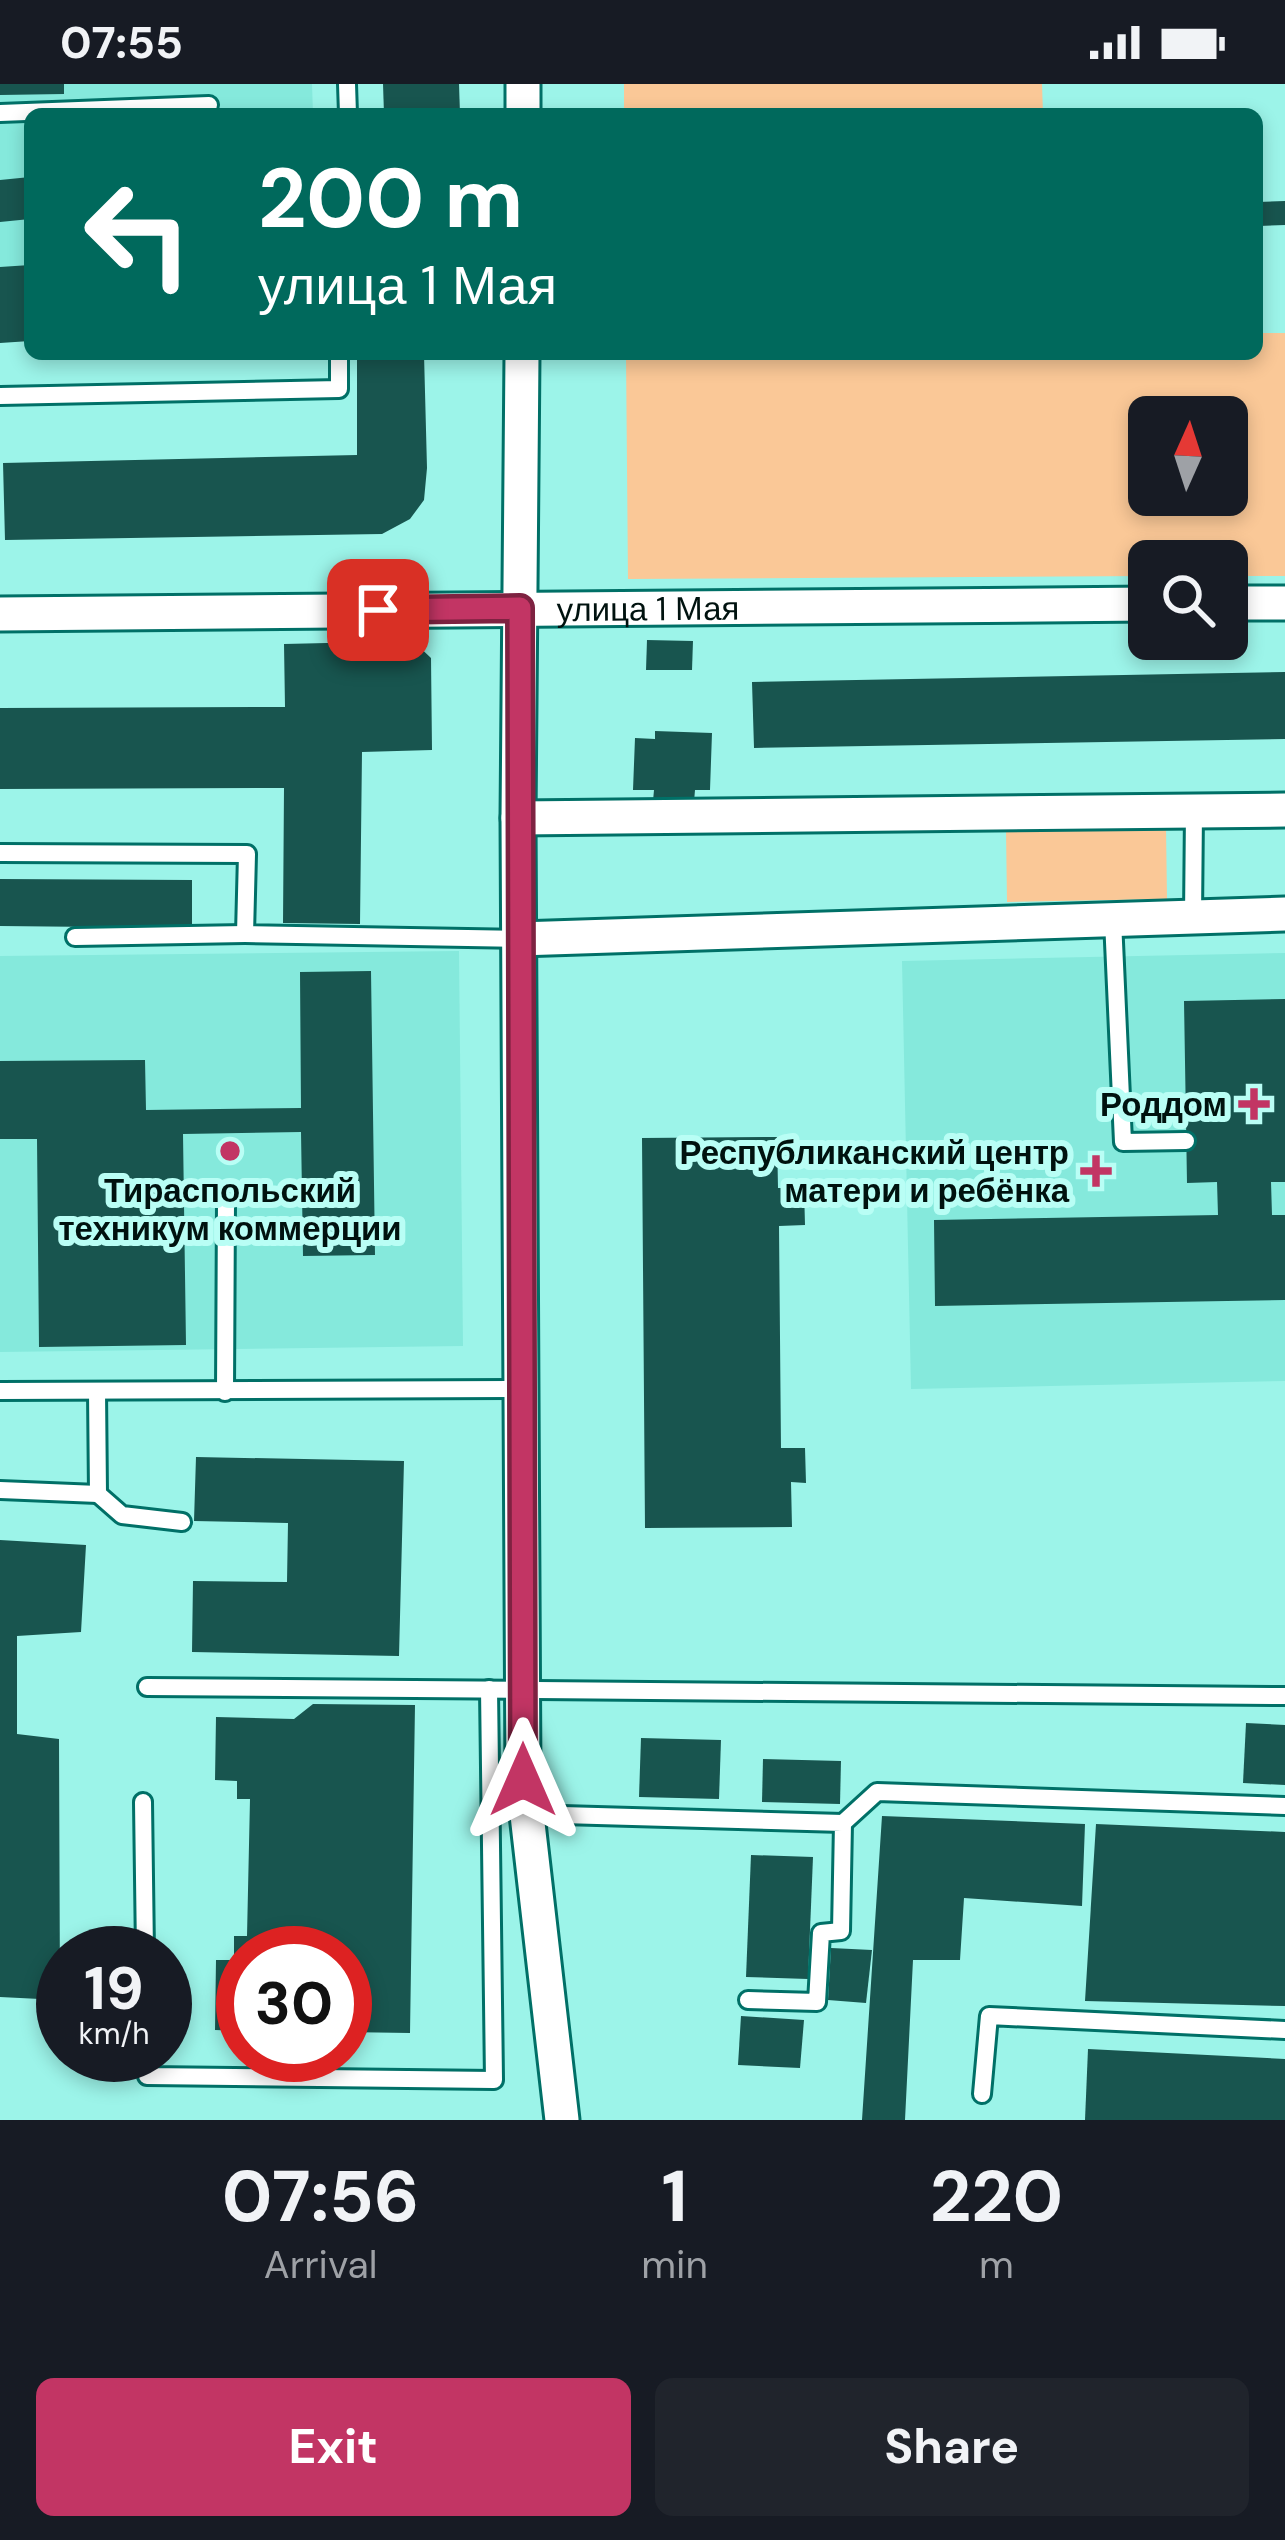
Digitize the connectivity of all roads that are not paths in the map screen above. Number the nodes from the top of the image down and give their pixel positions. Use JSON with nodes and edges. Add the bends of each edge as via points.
{"nodes":[{"id":1,"x":209,"y":105,"type":"dead end"},
{"id":2,"x":131,"y":108,"type":"edge"},
{"id":3,"x":338,"y":360,"type":"edge"},
{"id":4,"x":522,"y":360,"type":"edge"},
{"id":5,"x":0,"y":396,"type":"edge"},
{"id":6,"x":1248,"y":603,"type":"edge"},
{"id":7,"x":1285,"y":603,"type":"edge"},
{"id":8,"x":1128,"y":604,"type":"edge"},
{"id":9,"x":520,"y":608,"type":"junction"},
{"id":10,"x":0,"y":614,"type":"edge"},
{"id":11,"x":1285,"y":810,"type":"edge"},
{"id":12,"x":1195,"y":811,"type":"junction"},
{"id":13,"x":518,"y":818,"type":"junction"},
{"id":14,"x":0,"y":853,"type":"edge"},
{"id":15,"x":1285,"y":914,"type":"edge"},
{"id":16,"x":1193,"y":917,"type":"junction"},
{"id":17,"x":1113,"y":920,"type":"junction"},
{"id":18,"x":245,"y":934,"type":"junction"},
{"id":19,"x":75,"y":937,"type":"dead end"},
{"id":20,"x":519,"y":939,"type":"junction"},
{"id":21,"x":1186,"y":1141,"type":"dead end"},
{"id":22,"x":226,"y":1202,"type":"dead end"},
{"id":23,"x":521,"y":1389,"type":"junction"},
{"id":24,"x":0,"y":1391,"type":"edge"},
{"id":25,"x":97,"y":1391,"type":"junction"},
{"id":26,"x":225,"y":1392,"type":"junction"},
{"id":27,"x":0,"y":1490,"type":"edge"},
{"id":28,"x":98,"y":1493,"type":"junction"},
{"id":29,"x":182,"y":1522,"type":"dead end"},
{"id":30,"x":147,"y":1687,"type":"dead end"},
{"id":31,"x":506,"y":1690,"type":"junction"},
{"id":32,"x":1285,"y":1696,"type":"edge"},
{"id":33,"x":525,"y":1797,"type":"junction"},
{"id":34,"x":143,"y":1802,"type":"dead end"},
{"id":35,"x":1285,"y":1806,"type":"edge"},
{"id":36,"x":843,"y":1823,"type":"junction"},
{"id":37,"x":145,"y":1926,"type":"edge"},
{"id":38,"x":748,"y":2000,"type":"dead end"},
{"id":39,"x":1285,"y":2030,"type":"edge"},
{"id":40,"x":192,"y":2077,"type":"edge"},
{"id":41,"x":982,"y":2094,"type":"dead end"},
{"id":42,"x":562,"y":2120,"type":"edge"}],
"edges":[{"from":1,"to":2,"type":"lane"},
{"from":3,"to":5,"type":"lane","via":[[339,389]]},
{"from":4,"to":9,"type":"street"},
{"from":6,"to":7,"type":"street"},
{"from":8,"to":9,"type":"street","name":"улица 1 Мая"},
{"from":9,"to":10,"type":"street","name":"улица 1 Мая"},
{"from":9,"to":13,"type":"street"},
{"from":11,"to":12,"type":"street"},
{"from":12,"to":13,"type":"street"},
{"from":12,"to":16,"type":"lane"},
{"from":13,"to":20,"type":"street"},
{"from":14,"to":18,"type":"lane","via":[[247,854]]},
{"from":15,"to":16,"type":"street"},
{"from":16,"to":17,"type":"street"},
{"from":17,"to":20,"type":"street"},
{"from":17,"to":21,"type":"lane","via":[[1123,1142]]},
{"from":18,"to":19,"type":"lane"},
{"from":18,"to":20,"type":"lane"},
{"from":20,"to":23,"type":"street"},
{"from":22,"to":26,"type":"lane"},
{"from":23,"to":26,"type":"lane"},
{"from":23,"to":31,"type":"street"},
{"from":24,"to":25,"type":"lane"},
{"from":25,"to":26,"type":"lane"},
{"from":25,"to":28,"type":"lane"},
{"from":27,"to":28,"type":"lane"},
{"from":28,"to":29,"type":"lane","via":[[122,1515]]},
{"from":30,"to":31,"type":"lane"},
{"from":31,"to":32,"type":"lane"},
{"from":31,"to":33,"type":"street"},
{"from":31,"to":40,"type":"lane","via":[[494,2080]]},
{"from":33,"to":36,"type":"lane"},
{"from":33,"to":42,"type":"street"},
{"from":34,"to":37,"type":"lane"},
{"from":35,"to":36,"type":"lane","via":[[877,1792]]},
{"from":36,"to":38,"type":"lane","via":[[841,1931],[821,1933],[817,2002]]},
{"from":39,"to":41,"type":"lane","via":[[989,2016]]}]}
